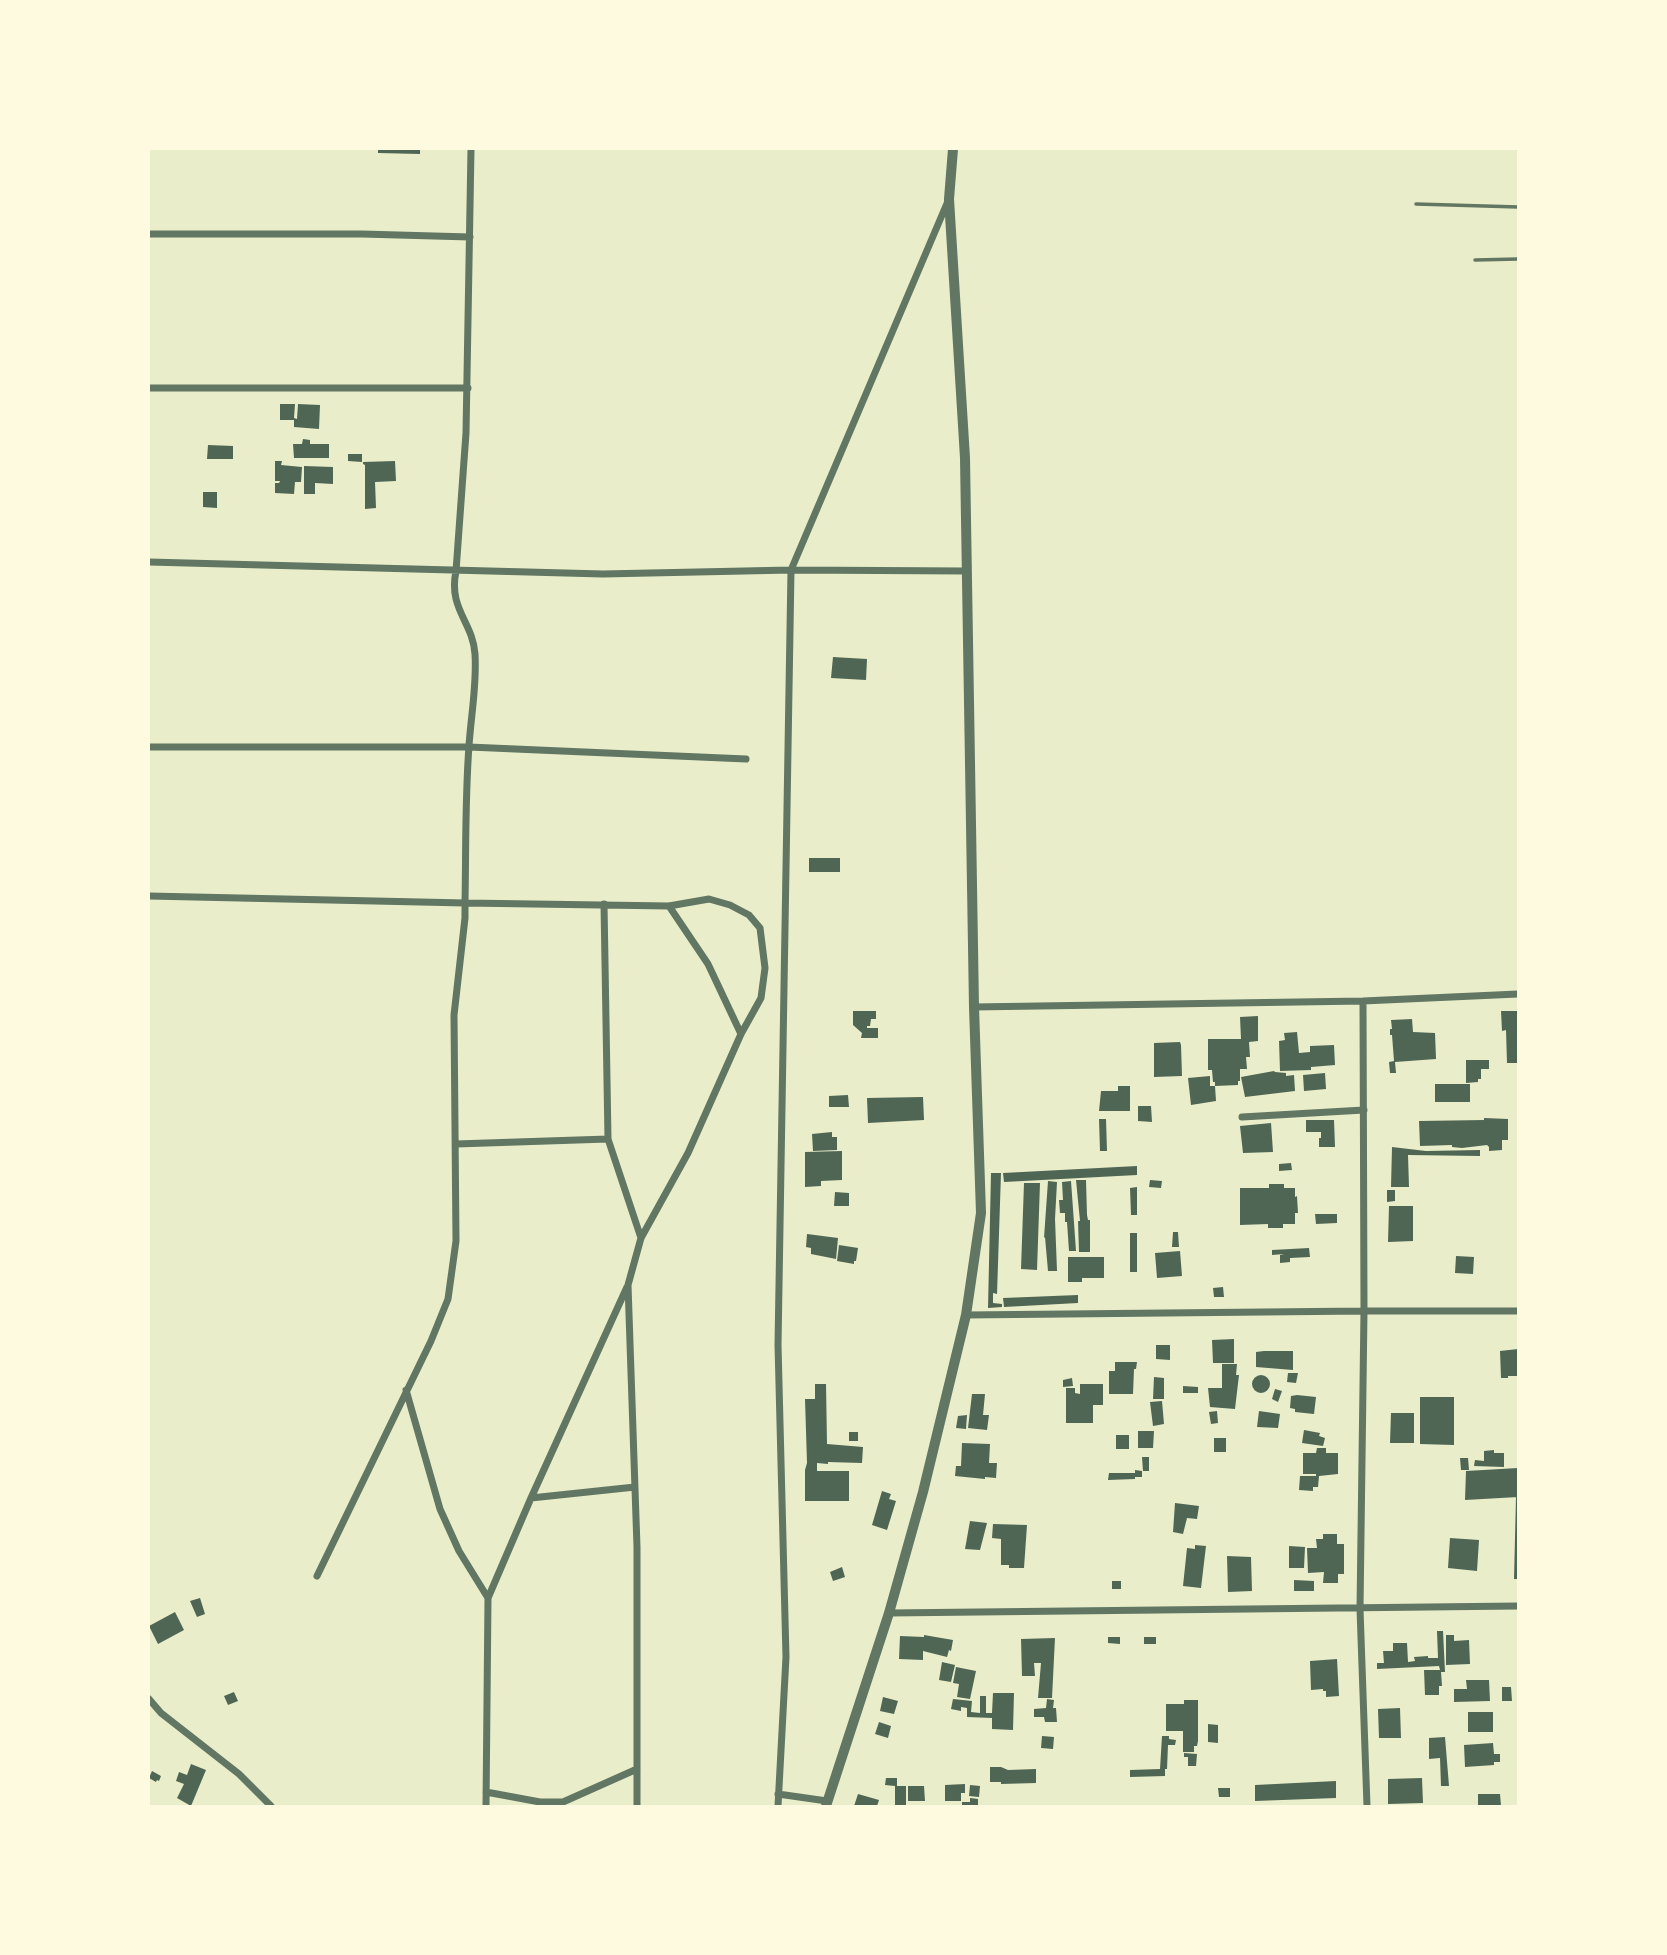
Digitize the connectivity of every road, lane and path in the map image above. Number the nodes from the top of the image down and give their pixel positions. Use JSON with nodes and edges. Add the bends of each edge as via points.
{"nodes":[{"id":1,"x":471,"y":149,"type":"edge"},
{"id":2,"x":953,"y":149,"type":"edge"},
{"id":3,"x":949,"y":199,"type":"junction"},
{"id":4,"x":1416,"y":204,"type":"dead end"},
{"id":5,"x":1518,"y":207,"type":"edge"},
{"id":6,"x":149,"y":234,"type":"edge"},
{"id":7,"x":470,"y":237,"type":"junction"},
{"id":8,"x":1518,"y":259,"type":"edge"},
{"id":9,"x":1475,"y":260,"type":"dead end"},
{"id":10,"x":149,"y":388,"type":"edge"},
{"id":11,"x":468,"y":388,"type":"junction"},
{"id":12,"x":149,"y":562,"type":"edge"},
{"id":13,"x":791,"y":570,"type":"junction"},
{"id":14,"x":456,"y":571,"type":"junction"},
{"id":15,"x":966,"y":571,"type":"junction"},
{"id":16,"x":149,"y":747,"type":"edge"},
{"id":17,"x":469,"y":747,"type":"junction"},
{"id":18,"x":746,"y":759,"type":"dead end"},
{"id":19,"x":149,"y":896,"type":"edge"},
{"id":20,"x":465,"y":903,"type":"junction"},
{"id":21,"x":604,"y":904,"type":"junction"},
{"id":22,"x":669,"y":906,"type":"junction"},
{"id":23,"x":1518,"y":994,"type":"edge"},
{"id":24,"x":1363,"y":1001,"type":"junction"},
{"id":25,"x":974,"y":1007,"type":"junction"},
{"id":26,"x":741,"y":1034,"type":"junction"},
{"id":27,"x":1364,"y":1110,"type":"junction"},
{"id":28,"x":1242,"y":1117,"type":"dead end"},
{"id":29,"x":608,"y":1139,"type":"junction"},
{"id":30,"x":456,"y":1144,"type":"junction"},
{"id":31,"x":641,"y":1238,"type":"junction"},
{"id":32,"x":628,"y":1285,"type":"junction"},
{"id":33,"x":1364,"y":1311,"type":"junction"},
{"id":34,"x":1518,"y":1311,"type":"edge"},
{"id":35,"x":966,"y":1315,"type":"junction"},
{"id":36,"x":406,"y":1390,"type":"junction"},
{"id":37,"x":635,"y":1487,"type":"junction"},
{"id":38,"x":531,"y":1498,"type":"junction"},
{"id":39,"x":317,"y":1576,"type":"dead end"},
{"id":40,"x":488,"y":1598,"type":"junction"},
{"id":41,"x":1518,"y":1606,"type":"edge"},
{"id":42,"x":1360,"y":1609,"type":"junction"},
{"id":43,"x":889,"y":1613,"type":"junction"},
{"id":44,"x":149,"y":1699,"type":"edge"},
{"id":45,"x":637,"y":1769,"type":"junction"},
{"id":46,"x":486,"y":1793,"type":"junction"},
{"id":47,"x":778,"y":1794,"type":"junction"},
{"id":48,"x":826,"y":1804,"type":"edge"},
{"id":49,"x":271,"y":1806,"type":"edge"},
{"id":50,"x":486,"y":1806,"type":"edge"},
{"id":51,"x":637,"y":1806,"type":"edge"},
{"id":52,"x":778,"y":1806,"type":"edge"},
{"id":53,"x":1367,"y":1806,"type":"edge"}],
"edges":[{"from":1,"to":7,"type":"street"},
{"from":2,"to":3,"type":"street"},
{"from":3,"to":13,"type":"street"},
{"from":3,"to":15,"type":"street","via":[[965,458]]},
{"from":4,"to":5,"type":"lane"},
{"from":6,"to":7,"type":"street"},
{"from":7,"to":11,"type":"street"},
{"from":8,"to":9,"type":"lane"},
{"from":10,"to":11,"type":"street"},
{"from":11,"to":14,"type":"street"},
{"from":12,"to":14,"type":"street"},
{"from":13,"to":14,"type":"street"},
{"from":13,"to":15,"type":"street"},
{"from":13,"to":47,"type":"street","via":[[778,1345],[786,1657]]},
{"from":14,"to":17,"type":"street","via":[[455,600],[475,650]]},
{"from":15,"to":25,"type":"street"},
{"from":16,"to":17,"type":"street"},
{"from":17,"to":18,"type":"street"},
{"from":17,"to":20,"type":"street"},
{"from":19,"to":20,"type":"street"},
{"from":20,"to":21,"type":"street"},
{"from":20,"to":30,"type":"street","via":[[454,1015]]},
{"from":21,"to":22,"type":"street"},
{"from":21,"to":29,"type":"street"},
{"from":22,"to":26,"type":"street","via":[[708,964]]},
{"from":22,"to":26,"type":"street","via":[[709,900],[730,905],[760,928],[765,968],[761,998]]},
{"from":23,"to":24,"type":"street"},
{"from":24,"to":25,"type":"street"},
{"from":24,"to":27,"type":"street"},
{"from":25,"to":35,"type":"street","via":[[981,1213]]},
{"from":26,"to":31,"type":"street","via":[[688,1153]]},
{"from":27,"to":28,"type":"street"},
{"from":27,"to":33,"type":"street"},
{"from":29,"to":30,"type":"street"},
{"from":29,"to":31,"type":"street"},
{"from":30,"to":36,"type":"street","via":[[456,1241],[448,1299]]},
{"from":31,"to":32,"type":"street"},
{"from":32,"to":37,"type":"street"},
{"from":32,"to":38,"type":"street"},
{"from":33,"to":34,"type":"street"},
{"from":33,"to":35,"type":"street"},
{"from":33,"to":42,"type":"street"},
{"from":35,"to":43,"type":"street"},
{"from":36,"to":39,"type":"street"},
{"from":36,"to":40,"type":"street","via":[[440,1509]]},
{"from":37,"to":38,"type":"street"},
{"from":37,"to":45,"type":"street"},
{"from":38,"to":40,"type":"street"},
{"from":40,"to":46,"type":"street"},
{"from":41,"to":42,"type":"street"},
{"from":42,"to":43,"type":"street"},
{"from":42,"to":53,"type":"street"},
{"from":43,"to":48,"type":"street"},
{"from":44,"to":49,"type":"street"},
{"from":45,"to":46,"type":"street","via":[[563,1802]]},
{"from":45,"to":51,"type":"street"},
{"from":46,"to":50,"type":"street"},
{"from":47,"to":48,"type":"street"},
{"from":47,"to":52,"type":"street"}]}
